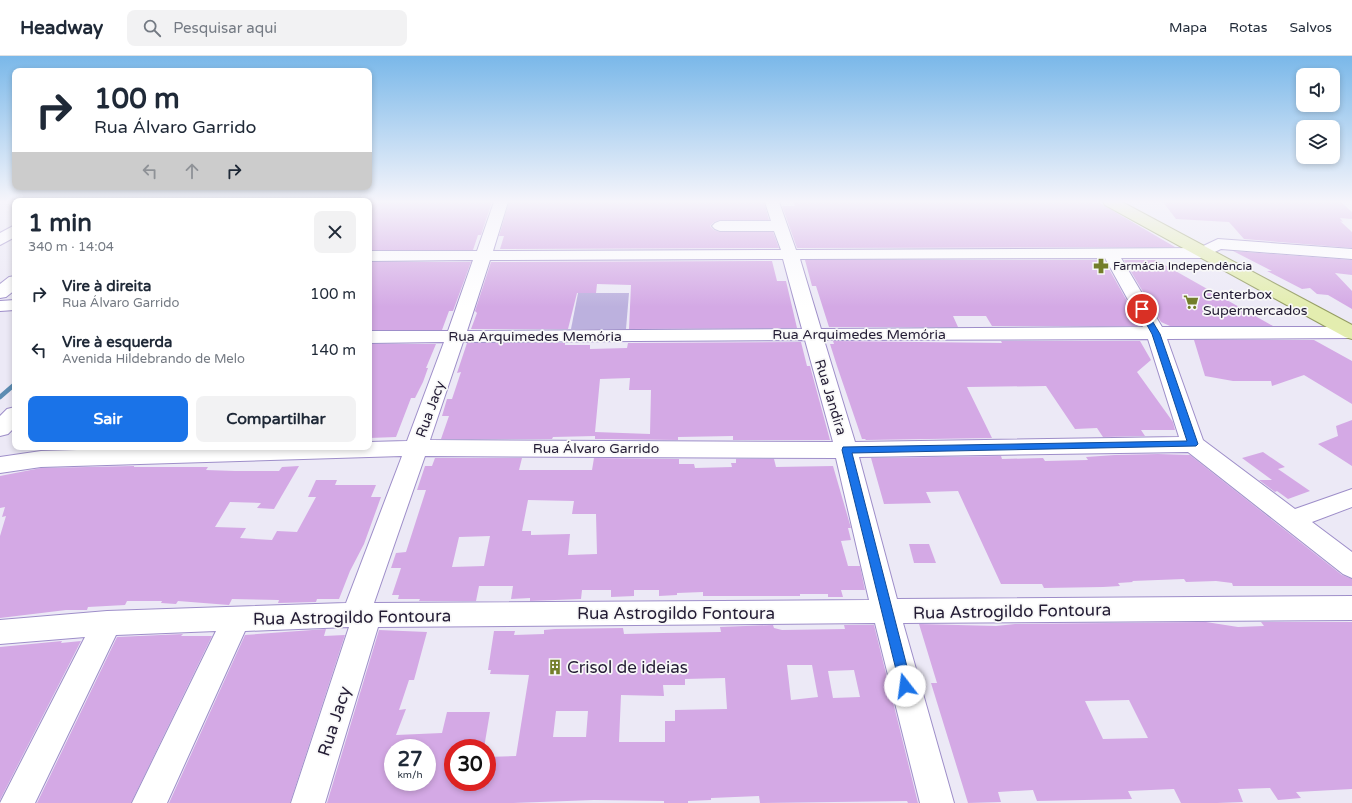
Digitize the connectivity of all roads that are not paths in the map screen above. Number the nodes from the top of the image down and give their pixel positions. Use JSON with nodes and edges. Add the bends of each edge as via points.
{"nodes":[{"id":1,"x":489,"y":237,"type":"edge"},
{"id":2,"x":784,"y":237,"type":"edge"},
{"id":3,"x":1180,"y":237,"type":"edge"},
{"id":4,"x":1186,"y":237,"type":"edge"},
{"id":5,"x":0,"y":249,"type":"edge"},
{"id":6,"x":12,"y":249,"type":"edge"},
{"id":7,"x":1207,"y":250,"type":"junction"},
{"id":8,"x":1110,"y":253,"type":"junction"},
{"id":9,"x":1169,"y":253,"type":"junction"},
{"id":10,"x":790,"y":254,"type":"junction"},
{"id":11,"x":1352,"y":254,"type":"edge"},
{"id":12,"x":372,"y":256,"type":"edge"},
{"id":13,"x":483,"y":256,"type":"junction"},
{"id":14,"x":1186,"y":262,"type":"dead end"},
{"id":15,"x":12,"y":284,"type":"edge"},
{"id":16,"x":0,"y":294,"type":"edge"},
{"id":17,"x":12,"y":305,"type":"edge"},
{"id":18,"x":0,"y":306,"type":"edge"},
{"id":19,"x":1294,"y":322,"type":"dead end"},
{"id":20,"x":1351,"y":328,"type":"edge"},
{"id":21,"x":1309,"y":332,"type":"junction"},
{"id":22,"x":812,"y":334,"type":"junction"},
{"id":23,"x":1156,"y":334,"type":"junction"},
{"id":24,"x":456,"y":336,"type":"junction"},
{"id":25,"x":372,"y":337,"type":"edge"},
{"id":26,"x":12,"y":417,"type":"edge"},
{"id":27,"x":0,"y":429,"type":"edge"},
{"id":28,"x":1193,"y":444,"type":"junction"},
{"id":29,"x":415,"y":448,"type":"junction"},
{"id":30,"x":372,"y":449,"type":"edge"},
{"id":31,"x":347,"y":450,"type":"edge"},
{"id":32,"x":846,"y":450,"type":"junction"},
{"id":33,"x":0,"y":465,"type":"edge"},
{"id":34,"x":1352,"y":498,"type":"edge"},
{"id":35,"x":1292,"y":520,"type":"junction"},
{"id":36,"x":1352,"y":567,"type":"edge"},
{"id":37,"x":1352,"y":608,"type":"edge"},
{"id":38,"x":886,"y":612,"type":"junction"},
{"id":39,"x":362,"y":615,"type":"junction"},
{"id":40,"x":236,"y":620,"type":"junction"},
{"id":41,"x":107,"y":623,"type":"junction"},
{"id":42,"x":0,"y":632,"type":"edge"},
{"id":43,"x":17,"y":803,"type":"edge"},
{"id":44,"x":149,"y":803,"type":"edge"},
{"id":45,"x":308,"y":803,"type":"edge"},
{"id":46,"x":936,"y":803,"type":"edge"}],
"edges":[{"from":1,"to":13,"type":"street","name":"Rua Jacy"},
{"from":2,"to":10,"type":"street","name":"Rua Jandira"},
{"from":3,"to":7,"type":"main road"},
{"from":4,"to":7,"type":"main road"},
{"from":5,"to":6,"type":"street"},
{"from":7,"to":9,"type":"street"},
{"from":7,"to":11,"type":"street","via":[[1218,244]]},
{"from":7,"to":20,"type":"main road"},
{"from":8,"to":9,"type":"street"},
{"from":8,"to":10,"type":"street"},
{"from":8,"to":23,"type":"street"},
{"from":9,"to":14,"type":"street"},
{"from":10,"to":13,"type":"street"},
{"from":10,"to":22,"type":"street","name":"Rua Jandira"},
{"from":12,"to":13,"type":"street"},
{"from":13,"to":24,"type":"street","name":"Rua Jacy"},
{"from":15,"to":16,"type":"street"},
{"from":17,"to":18,"type":"street"},
{"from":19,"to":21,"type":"street"},
{"from":20,"to":21,"type":"street","name":"Rua Arquimedes Memória"},
{"from":21,"to":23,"type":"street","name":"Rua Arquimedes Memória"},
{"from":22,"to":23,"type":"street","name":"Rua Arquimedes Memória"},
{"from":22,"to":24,"type":"street","name":"Rua Arquimedes Memória"},
{"from":22,"to":32,"type":"street","name":"Rua Jandira"},
{"from":23,"to":28,"type":"street"},
{"from":24,"to":25,"type":"street","name":"Rua Arquimedes Memória"},
{"from":24,"to":29,"type":"street","name":"Rua Jacy"},
{"from":26,"to":27,"type":"street"},
{"from":28,"to":32,"type":"street","name":"Rua Álvaro Garrido"},
{"from":28,"to":35,"type":"street"},
{"from":29,"to":30,"type":"street","name":"Rua Álvaro Garrido"},
{"from":29,"to":32,"type":"street","name":"Rua Álvaro Garrido"},
{"from":29,"to":39,"type":"street","name":"Rua Jacy"},
{"from":31,"to":33,"type":"street","name":"Rua Álvaro Garrido","via":[[41,459]]},
{"from":32,"to":38,"type":"street","name":"Rua Jandira"},
{"from":34,"to":35,"type":"street"},
{"from":35,"to":36,"type":"street"},
{"from":37,"to":38,"type":"street","name":"Rua Astrogildo Fontoura"},
{"from":38,"to":39,"type":"street","name":"Rua Astrogildo Fontoura"},
{"from":38,"to":46,"type":"street","name":"Rua Jandira"},
{"from":39,"to":40,"type":"street","name":"Rua Astrogildo Fontoura"},
{"from":39,"to":45,"type":"street","name":"Rua Jacy"},
{"from":40,"to":41,"type":"street","name":"Rua Astrogildo Fontoura"},
{"from":40,"to":44,"type":"street"},
{"from":41,"to":42,"type":"street","name":"Rua Astrogildo Fontoura"},
{"from":41,"to":43,"type":"street"}]}
